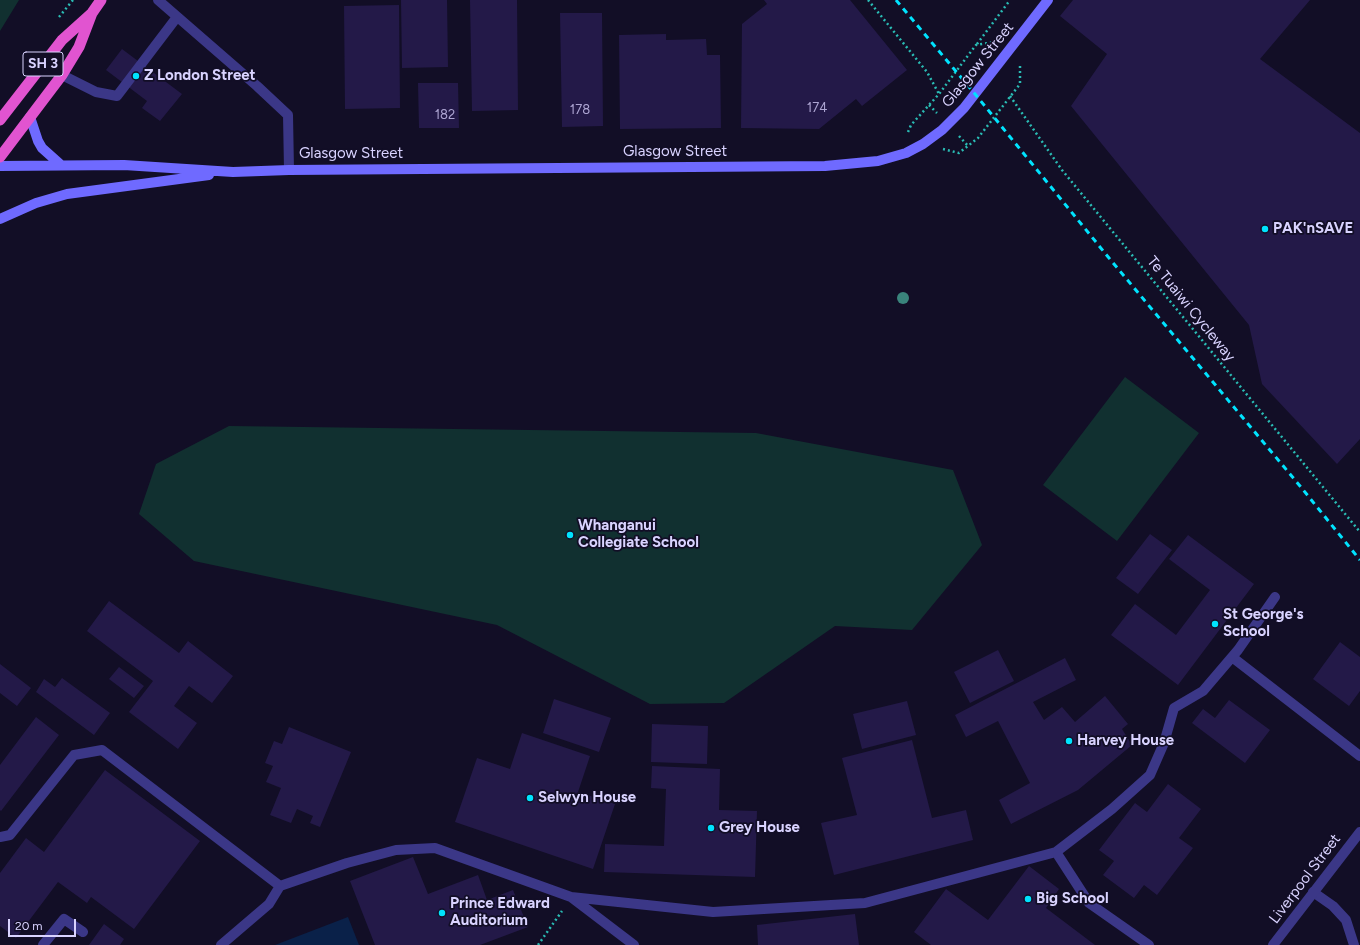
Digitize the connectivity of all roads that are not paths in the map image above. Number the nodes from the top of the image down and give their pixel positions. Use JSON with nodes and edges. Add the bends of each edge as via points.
{"nodes":[{"id":1,"x":101,"y":0,"type":"edge"},
{"id":2,"x":158,"y":0,"type":"edge"},
{"id":3,"x":1048,"y":0,"type":"edge"},
{"id":4,"x":92,"y":12,"type":"junction"},
{"id":5,"x":177,"y":17,"type":"junction"},
{"id":6,"x":62,"y":75,"type":"junction"},
{"id":7,"x":30,"y":117,"type":"junction"},
{"id":8,"x":0,"y":120,"type":"edge"},
{"id":9,"x":0,"y":157,"type":"edge"},
{"id":10,"x":61,"y":165,"type":"junction"},
{"id":11,"x":0,"y":166,"type":"edge"},
{"id":12,"x":289,"y":170,"type":"junction"},
{"id":13,"x":233,"y":172,"type":"junction"},
{"id":14,"x":0,"y":219,"type":"edge"},
{"id":15,"x":1275,"y":597,"type":"dead end"},
{"id":16,"x":1232,"y":657,"type":"junction"},
{"id":17,"x":1360,"y":756,"type":"edge"},
{"id":18,"x":1360,"y":832,"type":"edge"},
{"id":19,"x":0,"y":837,"type":"edge"},
{"id":20,"x":1056,"y":852,"type":"junction"},
{"id":21,"x":280,"y":886,"type":"junction"},
{"id":22,"x":1313,"y":892,"type":"junction"},
{"id":23,"x":571,"y":897,"type":"junction"},
{"id":24,"x":83,"y":932,"type":"dead end"},
{"id":25,"x":43,"y":945,"type":"edge"},
{"id":26,"x":221,"y":945,"type":"edge"},
{"id":27,"x":634,"y":945,"type":"edge"},
{"id":28,"x":1149,"y":945,"type":"edge"},
{"id":29,"x":1273,"y":945,"type":"edge"},
{"id":30,"x":1354,"y":945,"type":"edge"}],
"edges":[{"from":1,"to":4,"type":"highway","number":"SH 3"},
{"from":2,"to":5,"type":"street"},
{"from":3,"to":12,"type":"main road","name":"Glasgow Street","via":[[964,108],[942,130],[924,144],[906,153],[878,161],[825,166]]},
{"from":4,"to":6,"type":"highway","number":"SH 3","via":[[79,47]]},
{"from":4,"to":8,"type":"highway","number":"SH 3","via":[[62,40]]},
{"from":5,"to":6,"type":"street","via":[[117,96],[96,92]]},
{"from":5,"to":12,"type":"street","via":[[288,115]]},
{"from":6,"to":7,"type":"highway","number":"SH 3"},
{"from":7,"to":9,"type":"highway","number":"SH 3"},
{"from":7,"to":10,"type":"main road","via":[[38,141]]},
{"from":10,"to":11,"type":"main road","name":"Glasgow Street"},
{"from":10,"to":13,"type":"main road","name":"Glasgow Street","via":[[124,165]]},
{"from":12,"to":13,"type":"main road","name":"Glasgow Street"},
{"from":13,"to":14,"type":"main road","name":"Glasgow Street","via":[[67,194],[36,203]]},
{"from":15,"to":16,"type":"street"},
{"from":16,"to":17,"type":"street"},
{"from":16,"to":20,"type":"street","via":[[1203,691],[1174,708],[1164,742],[1150,775],[1112,809]]},
{"from":18,"to":22,"type":"street","name":"Liverpool Street"},
{"from":19,"to":21,"type":"street","via":[[10,835],[74,755],[102,750]]},
{"from":20,"to":23,"type":"street","via":[[865,903],[713,912]]},
{"from":20,"to":28,"type":"street","via":[[1089,903]]},
{"from":21,"to":23,"type":"street","via":[[347,863],[396,850],[435,848]]},
{"from":21,"to":26,"type":"street","via":[[269,904]]},
{"from":22,"to":29,"type":"street","name":"Liverpool Street"},
{"from":22,"to":30,"type":"street","via":[[1333,906],[1346,920]]},
{"from":23,"to":27,"type":"street"},
{"from":24,"to":25,"type":"street","via":[[64,919]]}]}
